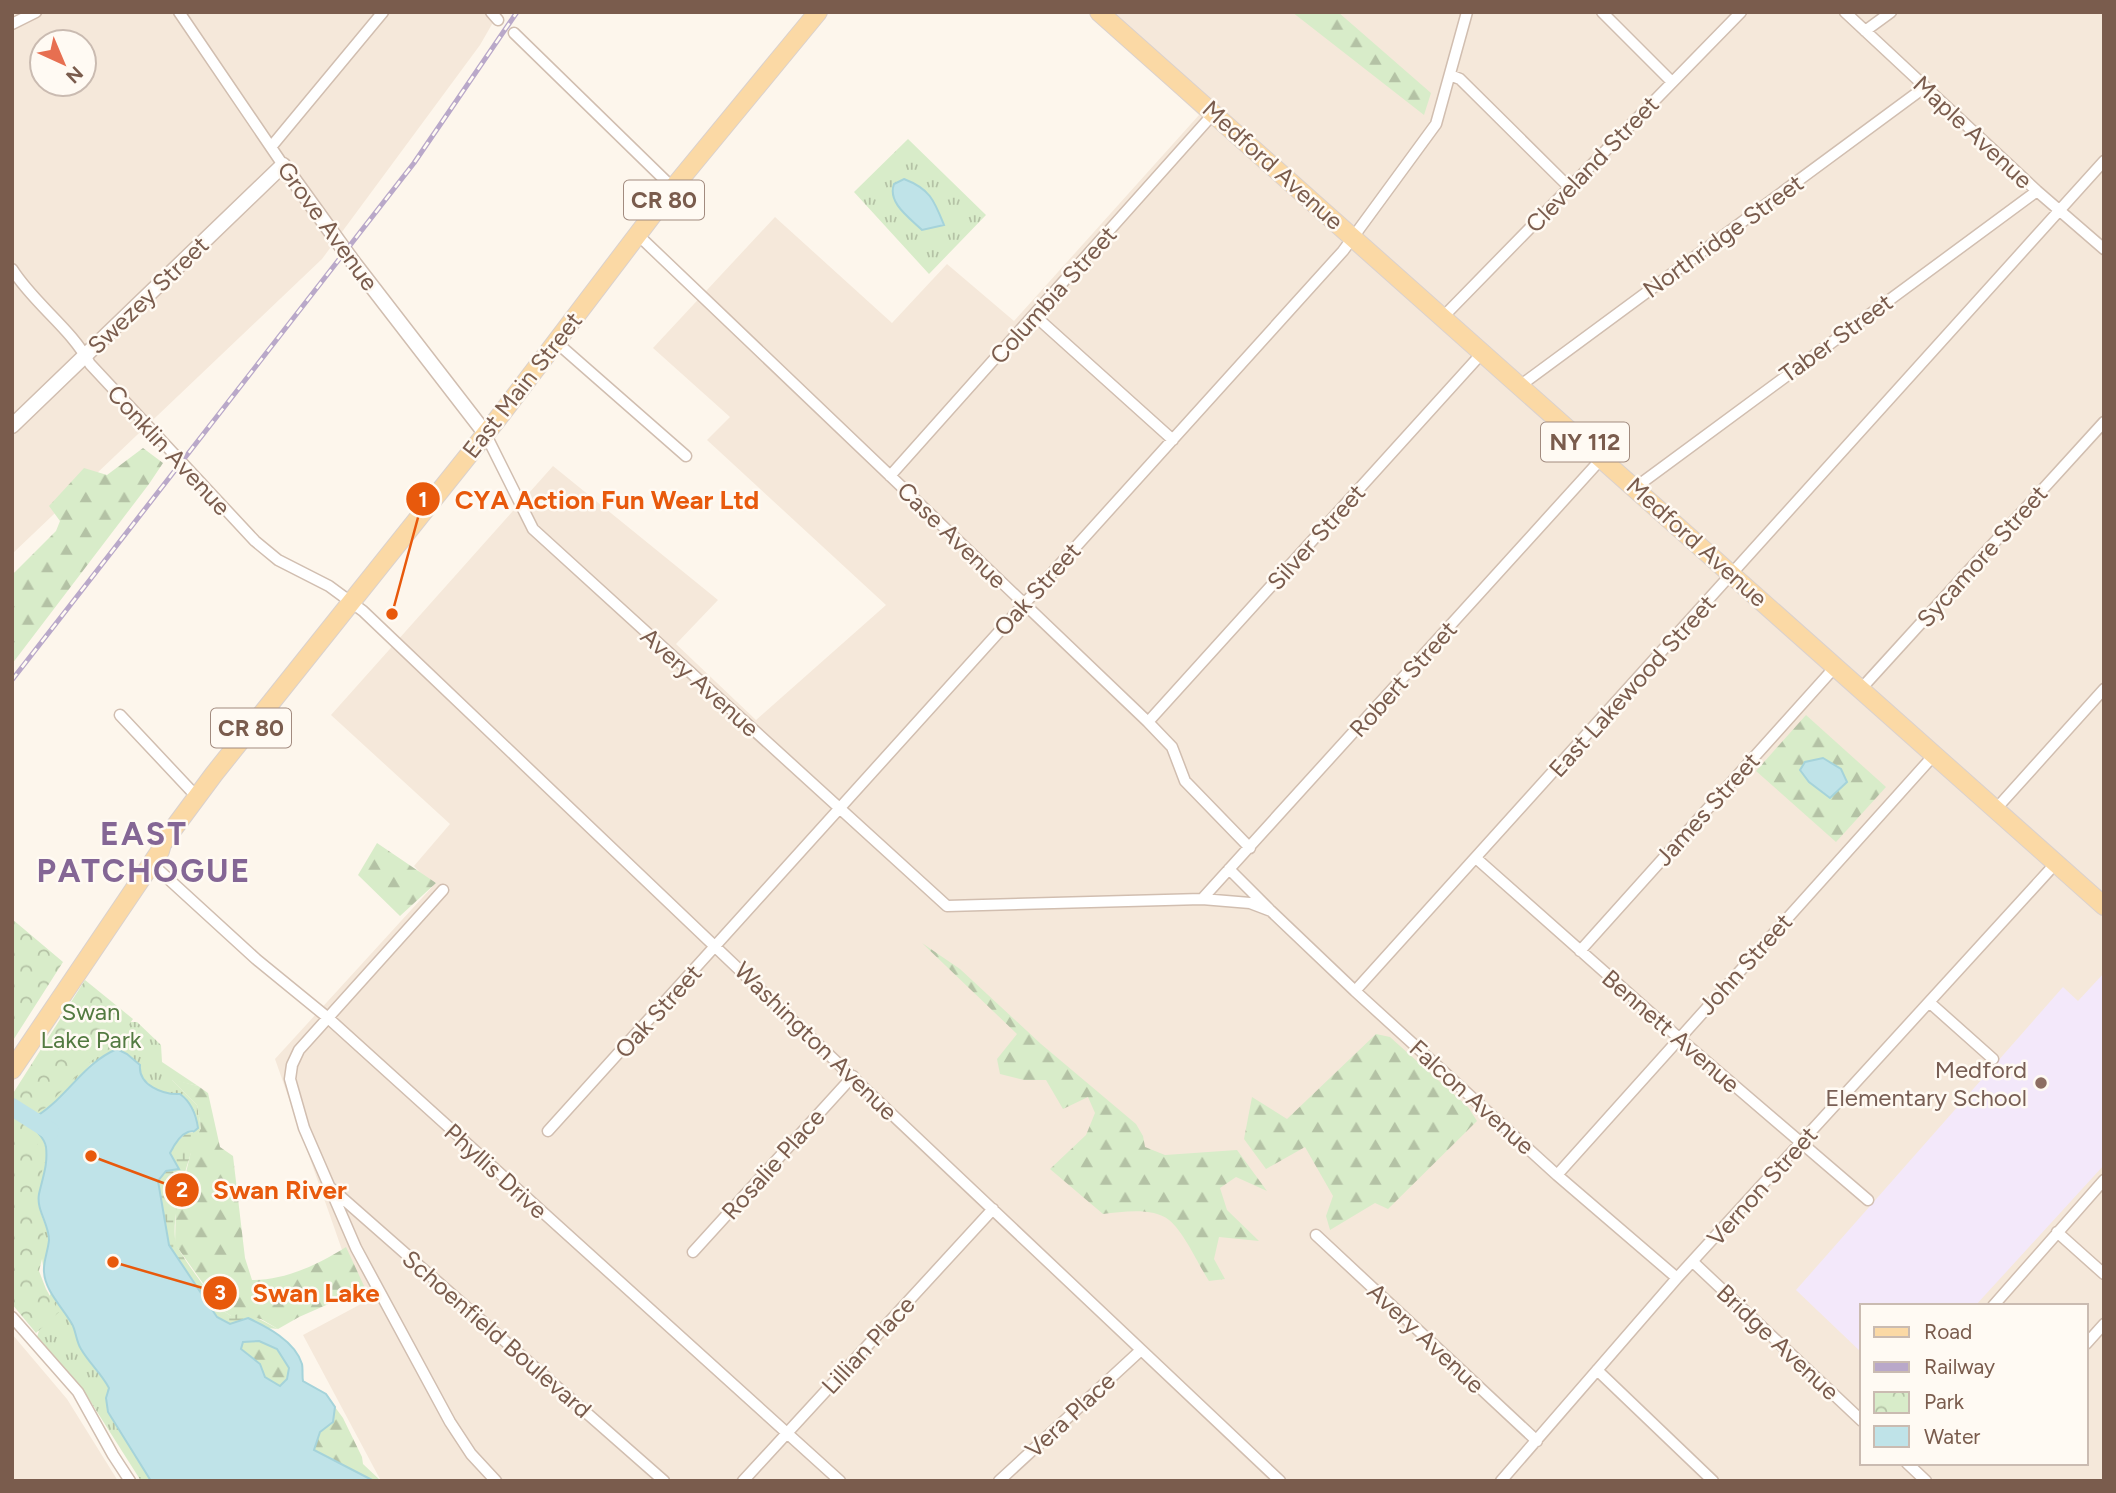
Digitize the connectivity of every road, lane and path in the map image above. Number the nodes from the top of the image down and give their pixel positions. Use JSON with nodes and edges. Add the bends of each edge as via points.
{"nodes":[{"id":1,"x":36,"y":12,"type":"edge"},
{"id":2,"x":179,"y":12,"type":"edge"},
{"id":3,"x":195,"y":12,"type":"edge"},
{"id":4,"x":383,"y":12,"type":"edge"},
{"id":5,"x":818,"y":12,"type":"edge"},
{"id":6,"x":1099,"y":12,"type":"edge"},
{"id":7,"x":1455,"y":12,"type":"edge"},
{"id":8,"x":1602,"y":12,"type":"edge"},
{"id":9,"x":1741,"y":12,"type":"edge"},
{"id":10,"x":1845,"y":12,"type":"edge"},
{"id":11,"x":1891,"y":12,"type":"edge"},
{"id":12,"x":1466,"y":16,"type":"edge"},
{"id":13,"x":187,"y":23,"type":"junction"},
{"id":14,"x":12,"y":24,"type":"edge"},
{"id":15,"x":1865,"y":31,"type":"junction"},
{"id":16,"x":514,"y":33,"type":"dead end"},
{"id":17,"x":1450,"y":75,"type":"junction"},
{"id":18,"x":1672,"y":82,"type":"junction"},
{"id":19,"x":1925,"y":88,"type":"junction"},
{"id":20,"x":1214,"y":113,"type":"junction"},
{"id":21,"x":271,"y":146,"type":"junction"},
{"id":22,"x":2104,"y":161,"type":"edge"},
{"id":23,"x":283,"y":165,"type":"junction"},
{"id":24,"x":673,"y":188,"type":"junction"},
{"id":25,"x":1570,"y":188,"type":"junction"},
{"id":26,"x":2037,"y":191,"type":"junction"},
{"id":27,"x":2059,"y":211,"type":"junction"},
{"id":28,"x":638,"y":235,"type":"junction"},
{"id":29,"x":1354,"y":237,"type":"junction"},
{"id":30,"x":2104,"y":249,"type":"edge"},
{"id":31,"x":12,"y":269,"type":"edge"},
{"id":32,"x":1034,"y":315,"type":"junction"},
{"id":33,"x":1443,"y":317,"type":"junction"},
{"id":34,"x":556,"y":342,"type":"junction"},
{"id":35,"x":1483,"y":352,"type":"junction"},
{"id":36,"x":85,"y":356,"type":"junction"},
{"id":37,"x":1521,"y":385,"type":"junction"},
{"id":38,"x":2104,"y":422,"type":"edge"},
{"id":39,"x":12,"y":426,"type":"edge"},
{"id":40,"x":485,"y":433,"type":"junction"},
{"id":41,"x":1173,"y":440,"type":"junction"},
{"id":42,"x":686,"y":456,"type":"dead end"},
{"id":43,"x":1603,"y":457,"type":"junction"},
{"id":44,"x":890,"y":476,"type":"junction"},
{"id":45,"x":1636,"y":487,"type":"junction"},
{"id":46,"x":1732,"y":574,"type":"junction"},
{"id":47,"x":352,"y":603,"type":"junction"},
{"id":48,"x":1024,"y":604,"type":"junction"},
{"id":49,"x":1835,"y":667,"type":"junction"},
{"id":50,"x":2104,"y":689,"type":"edge"},
{"id":51,"x":1860,"y":690,"type":"junction"},
{"id":52,"x":120,"y":715,"type":"dead end"},
{"id":53,"x":1148,"y":722,"type":"junction"},
{"id":54,"x":1934,"y":755,"type":"junction"},
{"id":55,"x":197,"y":797,"type":"junction"},
{"id":56,"x":840,"y":810,"type":"junction"},
{"id":57,"x":1995,"y":810,"type":"junction"},
{"id":58,"x":1250,"y":848,"type":"junction"},
{"id":59,"x":1477,"y":859,"type":"junction"},
{"id":60,"x":151,"y":863,"type":"junction"},
{"id":61,"x":2056,"y":863,"type":"junction"},
{"id":62,"x":1229,"y":869,"type":"junction"},
{"id":63,"x":443,"y":890,"type":"dead end"},
{"id":64,"x":1202,"y":899,"type":"junction"},
{"id":65,"x":947,"y":906,"type":"joint"},
{"id":66,"x":2104,"y":906,"type":"edge"},
{"id":67,"x":1271,"y":911,"type":"junction"},
{"id":68,"x":717,"y":946,"type":"junction"},
{"id":69,"x":1580,"y":951,"type":"junction"},
{"id":70,"x":1355,"y":991,"type":"junction"},
{"id":71,"x":1929,"y":1002,"type":"junction"},
{"id":72,"x":327,"y":1017,"type":"junction"},
{"id":73,"x":1679,"y":1038,"type":"junction"},
{"id":74,"x":1993,"y":1059,"type":"dead end"},
{"id":75,"x":12,"y":1070,"type":"edge"},
{"id":76,"x":853,"y":1076,"type":"junction"},
{"id":77,"x":548,"y":1131,"type":"dead end"},
{"id":78,"x":1800,"y":1143,"type":"junction"},
{"id":79,"x":1558,"y":1174,"type":"junction"},
{"id":80,"x":2104,"y":1180,"type":"edge"},
{"id":81,"x":330,"y":1188,"type":"junction"},
{"id":82,"x":1868,"y":1200,"type":"dead end"},
{"id":83,"x":993,"y":1209,"type":"junction"},
{"id":84,"x":2057,"y":1232,"type":"junction"},
{"id":85,"x":1315,"y":1235,"type":"dead end"},
{"id":86,"x":693,"y":1252,"type":"dead end"},
{"id":87,"x":1693,"y":1262,"type":"junction"},
{"id":88,"x":2104,"y":1274,"type":"edge"},
{"id":89,"x":1676,"y":1278,"type":"junction"},
{"id":90,"x":1995,"y":1304,"type":"edge"},
{"id":91,"x":12,"y":1317,"type":"edge"},
{"id":92,"x":2104,"y":1324,"type":"edge"},
{"id":93,"x":2088,"y":1342,"type":"edge"},
{"id":94,"x":1141,"y":1350,"type":"junction"},
{"id":95,"x":1597,"y":1370,"type":"junction"},
{"id":96,"x":1860,"y":1419,"type":"edge"},
{"id":97,"x":786,"y":1432,"type":"junction"},
{"id":98,"x":1536,"y":1441,"type":"junction"},
{"id":99,"x":1910,"y":1465,"type":"edge"},
{"id":100,"x":130,"y":1481,"type":"edge"},
{"id":101,"x":496,"y":1481,"type":"edge"},
{"id":102,"x":664,"y":1481,"type":"edge"},
{"id":103,"x":743,"y":1481,"type":"edge"},
{"id":104,"x":840,"y":1481,"type":"edge"},
{"id":105,"x":999,"y":1481,"type":"edge"},
{"id":106,"x":1280,"y":1481,"type":"edge"},
{"id":107,"x":1501,"y":1481,"type":"edge"},
{"id":108,"x":1713,"y":1481,"type":"edge"},
{"id":109,"x":1926,"y":1481,"type":"edge"}],
"edges":[{"from":1,"to":14,"type":"street"},
{"from":2,"to":13,"type":"street","name":"Grove Avenue"},
{"from":3,"to":13,"type":"street"},
{"from":4,"to":21,"type":"street"},
{"from":5,"to":24,"type":"main road","name":"East Main Street","number":"CR 80"},
{"from":6,"to":20,"type":"main road","name":"Medford Avenue","number":"NY 112"},
{"from":7,"to":12,"type":"street"},
{"from":8,"to":18,"type":"street"},
{"from":9,"to":18,"type":"street","name":"Cleveland Street"},
{"from":10,"to":15,"type":"street","name":"Maple Avenue"},
{"from":11,"to":15,"type":"street"},
{"from":12,"to":17,"type":"street","name":"Oak Street"},
{"from":13,"to":21,"type":"street","name":"Grove Avenue"},
{"from":15,"to":19,"type":"street","name":"Maple Avenue"},
{"from":16,"to":24,"type":"street"},
{"from":17,"to":25,"type":"street","via":[[1460,79]]},
{"from":17,"to":29,"type":"street","name":"Oak Street","via":[[1433,130]]},
{"from":18,"to":25,"type":"street","name":"Cleveland Street"},
{"from":19,"to":26,"type":"street","name":"Maple Avenue"},
{"from":19,"to":37,"type":"street","name":"Northridge Street"},
{"from":20,"to":29,"type":"main road","name":"Medford Avenue","number":"NY 112"},
{"from":20,"to":32,"type":"street","name":"Columbia Street"},
{"from":21,"to":23,"type":"street","name":"Grove Avenue"},
{"from":22,"to":27,"type":"street","name":"East Lakewood Street"},
{"from":23,"to":36,"type":"street","name":"Swezey Street"},
{"from":23,"to":40,"type":"street","name":"Grove Avenue"},
{"from":24,"to":28,"type":"main road","name":"East Main Street","number":"CR 80"},
{"from":25,"to":33,"type":"street","name":"Cleveland Street"},
{"from":26,"to":27,"type":"street","name":"Maple Avenue"},
{"from":26,"to":45,"type":"street","name":"Taber Street"},
{"from":27,"to":30,"type":"street","name":"Maple Avenue"},
{"from":27,"to":46,"type":"street","name":"East Lakewood Street"},
{"from":28,"to":34,"type":"main road","name":"East Main Street","number":"CR 80"},
{"from":28,"to":44,"type":"street","name":"Case Avenue"},
{"from":29,"to":33,"type":"main road","name":"Medford Avenue","number":"NY 112"},
{"from":29,"to":41,"type":"street","name":"Oak Street"},
{"from":31,"to":36,"type":"street","name":"Conklin Avenue"},
{"from":32,"to":41,"type":"street"},
{"from":32,"to":44,"type":"street","name":"Columbia Street"},
{"from":33,"to":35,"type":"main road","name":"Medford Avenue","number":"NY 112"},
{"from":34,"to":40,"type":"main road","name":"East Main Street","number":"CR 80"},
{"from":34,"to":42,"type":"street"},
{"from":35,"to":37,"type":"main road","name":"Medford Avenue","number":"NY 112"},
{"from":35,"to":53,"type":"street","name":"Silver Street"},
{"from":36,"to":39,"type":"street","name":"Swezey Street"},
{"from":36,"to":47,"type":"street","name":"Conklin Avenue","via":[[255,541]]},
{"from":37,"to":43,"type":"main road","name":"Medford Avenue","number":"NY 112"},
{"from":38,"to":51,"type":"street","name":"Sycamore Street"},
{"from":40,"to":47,"type":"main road","name":"East Main Street","number":"CR 80"},
{"from":40,"to":56,"type":"street","name":"Avery Avenue","via":[[533,529]]},
{"from":41,"to":48,"type":"street","name":"Oak Street"},
{"from":43,"to":45,"type":"main road","name":"Medford Avenue","number":"NY 112"},
{"from":43,"to":58,"type":"street","name":"Robert Street"},
{"from":44,"to":48,"type":"street","name":"Case Avenue"},
{"from":45,"to":46,"type":"main road","name":"Medford Avenue","number":"NY 112"},
{"from":46,"to":49,"type":"main road","name":"Medford Avenue","number":"NY 112"},
{"from":46,"to":59,"type":"street","name":"East Lakewood Street"},
{"from":47,"to":55,"type":"main road","name":"East Main Street","number":"CR 80"},
{"from":47,"to":68,"type":"street","name":"Washington Avenue"},
{"from":48,"to":53,"type":"street","name":"Case Avenue"},
{"from":48,"to":56,"type":"street","name":"Oak Street"},
{"from":49,"to":51,"type":"main road","name":"Medford Avenue","number":"NY 112"},
{"from":49,"to":69,"type":"street","name":"James Street"},
{"from":50,"to":57,"type":"street"},
{"from":51,"to":54,"type":"main road","name":"Medford Avenue","number":"NY 112"},
{"from":52,"to":55,"type":"street"},
{"from":53,"to":58,"type":"street","name":"Case Avenue","via":[[1172,747],[1185,781]]},
{"from":54,"to":57,"type":"main road","name":"Medford Avenue","number":"NY 112"},
{"from":54,"to":73,"type":"street","name":"John Street"},
{"from":55,"to":60,"type":"main road","name":"East Main Street","number":"CR 80"},
{"from":56,"to":65,"type":"street","name":"Avery Avenue"},
{"from":56,"to":68,"type":"street","name":"Oak Street"},
{"from":57,"to":61,"type":"main road","name":"Medford Avenue","number":"NY 112"},
{"from":58,"to":62,"type":"street","name":"Robert Street"},
{"from":59,"to":69,"type":"street","name":"Bennett Avenue"},
{"from":59,"to":70,"type":"street","name":"East Lakewood Street"},
{"from":60,"to":72,"type":"street","name":"Phyllis Drive"},
{"from":60,"to":75,"type":"main road","name":"East Main Street","number":"CR 80"},
{"from":61,"to":66,"type":"main road","name":"Medford Avenue","number":"NY 112"},
{"from":61,"to":71,"type":"street","name":"Vernon Street"},
{"from":62,"to":64,"type":"street","name":"Robert Street"},
{"from":62,"to":67,"type":"street","name":"Falcon Avenue"},
{"from":63,"to":72,"type":"street"},
{"from":64,"to":65,"type":"street","name":"Falcon Avenue"},
{"from":64,"to":67,"type":"street","name":"Falcon Avenue","via":[[1250,903]]},
{"from":67,"to":70,"type":"street","name":"Falcon Avenue"},
{"from":68,"to":76,"type":"street","name":"Washington Avenue"},
{"from":68,"to":77,"type":"street","name":"Oak Street"},
{"from":69,"to":73,"type":"street","name":"Bennett Avenue"},
{"from":70,"to":79,"type":"street","name":"Falcon Avenue"},
{"from":71,"to":74,"type":"street"},
{"from":71,"to":78,"type":"street","name":"Vernon Street"},
{"from":72,"to":81,"type":"street","via":[[299,1050],[290,1079],[304,1128]]},
{"from":72,"to":97,"type":"street","name":"Phyllis Drive"},
{"from":73,"to":78,"type":"street","name":"Bennett Avenue"},
{"from":73,"to":79,"type":"street","name":"John Street"},
{"from":76,"to":83,"type":"street","name":"Washington Avenue"},
{"from":76,"to":86,"type":"street","name":"Rosalie Place"},
{"from":78,"to":82,"type":"street","name":"Bennett Avenue"},
{"from":78,"to":87,"type":"street","name":"Vernon Street"},
{"from":79,"to":89,"type":"street","name":"Falcon Avenue"},
{"from":80,"to":84,"type":"street"},
{"from":81,"to":101,"type":"street","via":[[356,1248],[450,1422]]},
{"from":81,"to":102,"type":"street","name":"Schoenfield Boulevard"},
{"from":83,"to":94,"type":"street","name":"Washington Avenue"},
{"from":83,"to":97,"type":"street","name":"Lillian Place"},
{"from":84,"to":88,"type":"street"},
{"from":84,"to":90,"type":"street"},
{"from":85,"to":98,"type":"street","name":"Avery Avenue"},
{"from":87,"to":89,"type":"street","name":"Vernon Street"},
{"from":87,"to":96,"type":"street","name":"Bridge Avenue"},
{"from":89,"to":95,"type":"street","name":"Vernon Street"},
{"from":91,"to":100,"type":"street","via":[[78,1392]]},
{"from":92,"to":93,"type":"street"},
{"from":94,"to":105,"type":"street","name":"Vera Place"},
{"from":94,"to":106,"type":"street","name":"Washington Avenue"},
{"from":95,"to":98,"type":"street","name":"Vernon Street"},
{"from":95,"to":108,"type":"street"},
{"from":97,"to":103,"type":"street","name":"Lillian Place"},
{"from":97,"to":104,"type":"street","name":"Phyllis Drive"},
{"from":98,"to":107,"type":"street","name":"Vernon Street"},
{"from":99,"to":109,"type":"street"}]}
